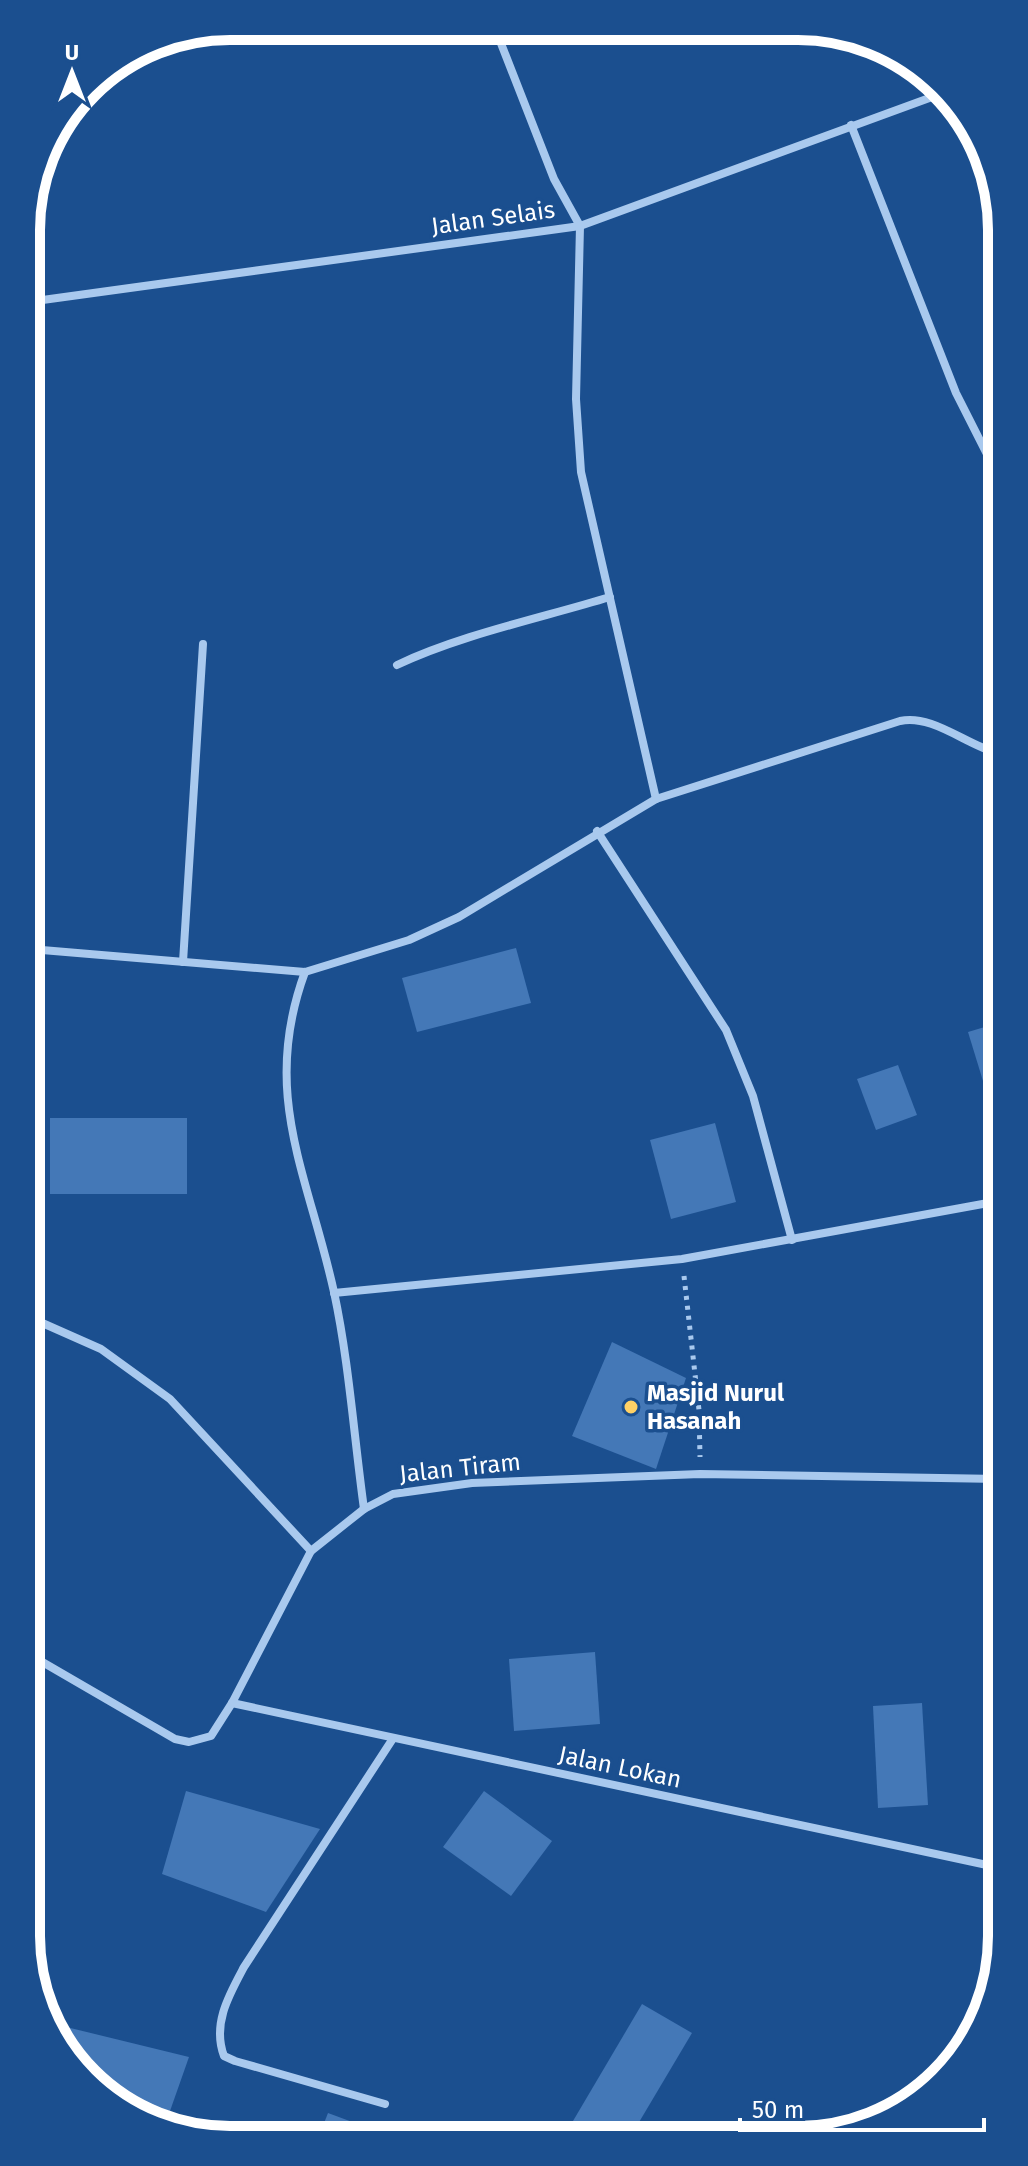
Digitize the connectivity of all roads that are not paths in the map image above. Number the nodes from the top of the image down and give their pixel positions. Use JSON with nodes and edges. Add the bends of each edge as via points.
{"nodes":[{"id":1,"x":500,"y":40,"type":"edge"},
{"id":2,"x":933,"y":97,"type":"edge"},
{"id":3,"x":851,"y":125,"type":"junction"},
{"id":4,"x":580,"y":226,"type":"junction"},
{"id":5,"x":40,"y":300,"type":"edge"},
{"id":6,"x":988,"y":456,"type":"edge"},
{"id":7,"x":610,"y":597,"type":"junction"},
{"id":8,"x":203,"y":644,"type":"dead end"},
{"id":9,"x":397,"y":665,"type":"dead end"},
{"id":10,"x":988,"y":750,"type":"edge"},
{"id":11,"x":656,"y":799,"type":"junction"},
{"id":12,"x":597,"y":831,"type":"junction"},
{"id":13,"x":40,"y":950,"type":"edge"},
{"id":14,"x":183,"y":962,"type":"junction"},
{"id":15,"x":305,"y":972,"type":"junction"},
{"id":16,"x":988,"y":1203,"type":"edge"},
{"id":17,"x":792,"y":1240,"type":"junction"},
{"id":18,"x":334,"y":1293,"type":"junction"},
{"id":19,"x":40,"y":1322,"type":"edge"},
{"id":20,"x":988,"y":1479,"type":"edge"},
{"id":21,"x":364,"y":1509,"type":"junction"},
{"id":22,"x":311,"y":1551,"type":"junction"},
{"id":23,"x":40,"y":1661,"type":"edge"},
{"id":24,"x":232,"y":1703,"type":"junction"},
{"id":25,"x":392,"y":1740,"type":"junction"},
{"id":26,"x":988,"y":1865,"type":"edge"},
{"id":27,"x":385,"y":2104,"type":"dead end"}],
"edges":[{"from":1,"to":4,"type":"street","via":[[554,179]]},
{"from":2,"to":3,"type":"street","name":"Jalan Selais"},
{"from":3,"to":4,"type":"street","name":"Jalan Selais"},
{"from":3,"to":6,"type":"street","via":[[956,393]]},
{"from":4,"to":5,"type":"street","name":"Jalan Selais"},
{"from":4,"to":7,"type":"street","via":[[576,399],[581,472]]},
{"from":7,"to":9,"type":"street","via":[[434,648]]},
{"from":7,"to":11,"type":"street"},
{"from":8,"to":14,"type":"street"},
{"from":10,"to":11,"type":"street","via":[[913,718]]},
{"from":11,"to":12,"type":"street"},
{"from":12,"to":15,"type":"street","via":[[459,917],[409,940]]},
{"from":12,"to":17,"type":"street","via":[[726,1030],[753,1096]]},
{"from":13,"to":14,"type":"street"},
{"from":14,"to":15,"type":"street"},
{"from":15,"to":18,"type":"street","via":[[291,1010],[284,1063],[288,1120]]},
{"from":16,"to":17,"type":"street"},
{"from":17,"to":18,"type":"street","via":[[682,1259]]},
{"from":18,"to":21,"type":"street"},
{"from":19,"to":22,"type":"street","via":[[101,1349],[170,1399]]},
{"from":20,"to":21,"type":"street","name":"Jalan Tiram","via":[[700,1474],[472,1483],[393,1494]]},
{"from":21,"to":22,"type":"street","name":"Jalan Tiram"},
{"from":22,"to":24,"type":"street"},
{"from":23,"to":24,"type":"street","via":[[175,1739],[189,1742],[211,1736]]},
{"from":24,"to":25,"type":"street","name":"Jalan Lokan"},
{"from":25,"to":26,"type":"street","name":"Jalan Lokan"},
{"from":25,"to":27,"type":"street","via":[[244,1967],[218,2030],[224,2056],[235,2061]]}]}
